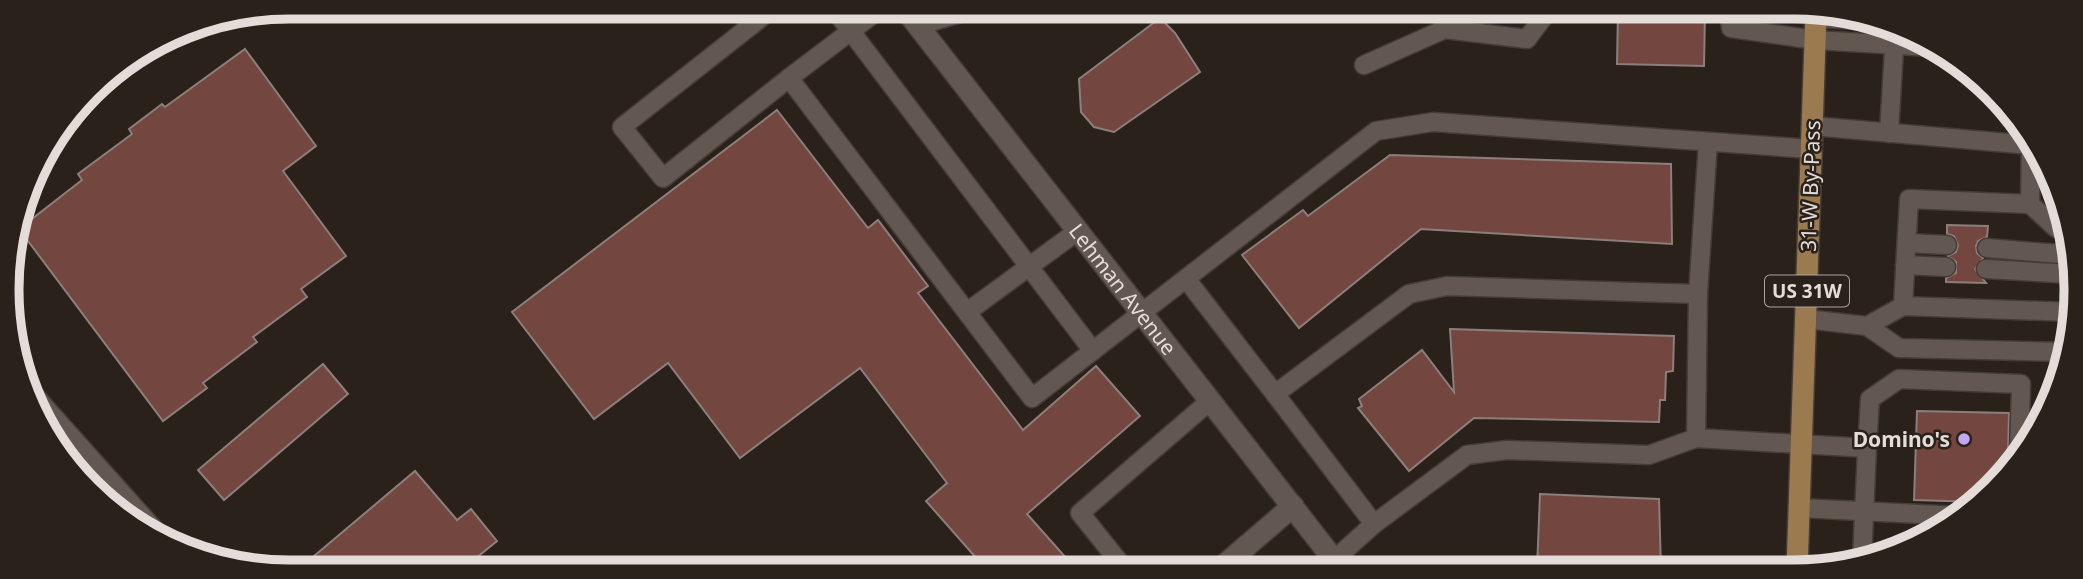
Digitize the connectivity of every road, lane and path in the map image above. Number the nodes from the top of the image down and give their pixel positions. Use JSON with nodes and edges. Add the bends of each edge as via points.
{"nodes":[{"id":1,"x":747,"y":19,"type":"edge"},
{"id":2,"x":759,"y":19,"type":"edge"},
{"id":3,"x":842,"y":19,"type":"edge"},
{"id":4,"x":867,"y":19,"type":"edge"},
{"id":5,"x":913,"y":19,"type":"edge"},
{"id":6,"x":1542,"y":19,"type":"edge"},
{"id":7,"x":1730,"y":19,"type":"edge"},
{"id":8,"x":1816,"y":21,"type":"edge"},
{"id":9,"x":751,"y":25,"type":"junction"},
{"id":10,"x":851,"y":31,"type":"junction"},
{"id":11,"x":1892,"y":38,"type":"edge"},
{"id":12,"x":1894,"y":38,"type":"edge"},
{"id":13,"x":1815,"y":40,"type":"junction"},
{"id":14,"x":1364,"y":65,"type":"dead end"},
{"id":15,"x":789,"y":78,"type":"junction"},
{"id":16,"x":1812,"y":126,"type":"junction"},
{"id":17,"x":1889,"y":133,"type":"junction"},
{"id":18,"x":2020,"y":141,"type":"edge"},
{"id":19,"x":1708,"y":142,"type":"junction"},
{"id":20,"x":1811,"y":149,"type":"junction"},
{"id":21,"x":2031,"y":159,"type":"edge"},
{"id":22,"x":2030,"y":204,"type":"junction"},
{"id":23,"x":2057,"y":228,"type":"edge"},
{"id":24,"x":1079,"y":230,"type":"junction"},
{"id":25,"x":1906,"y":243,"type":"junction"},
{"id":26,"x":1947,"y":245,"type":"dead end"},
{"id":27,"x":1987,"y":248,"type":"dead end"},
{"id":28,"x":2061,"y":254,"type":"edge"},
{"id":29,"x":1905,"y":265,"type":"junction"},
{"id":30,"x":1029,"y":266,"type":"junction"},
{"id":31,"x":1946,"y":267,"type":"dead end"},
{"id":32,"x":1986,"y":269,"type":"dead end"},
{"id":33,"x":2063,"y":274,"type":"edge"},
{"id":34,"x":1187,"y":280,"type":"junction"},
{"id":35,"x":1698,"y":294,"type":"junction"},
{"id":36,"x":1903,"y":306,"type":"junction"},
{"id":37,"x":967,"y":312,"type":"junction"},
{"id":38,"x":1143,"y":312,"type":"junction"},
{"id":39,"x":2062,"y":312,"type":"edge"},
{"id":40,"x":1806,"y":319,"type":"junction"},
{"id":41,"x":1867,"y":326,"type":"junction"},
{"id":42,"x":1899,"y":348,"type":"junction"},
{"id":43,"x":1093,"y":351,"type":"junction"},
{"id":44,"x":2057,"y":352,"type":"edge"},
{"id":45,"x":1899,"y":379,"type":"junction"},
{"id":46,"x":1275,"y":394,"type":"junction"},
{"id":47,"x":1211,"y":400,"type":"junction"},
{"id":48,"x":50,"y":415,"type":"edge"},
{"id":49,"x":1696,"y":438,"type":"junction"},
{"id":50,"x":2019,"y":438,"type":"edge"},
{"id":51,"x":1801,"y":444,"type":"junction"},
{"id":52,"x":1867,"y":448,"type":"junction"},
{"id":53,"x":1293,"y":506,"type":"junction"},
{"id":54,"x":1800,"y":508,"type":"junction"},
{"id":55,"x":1864,"y":512,"type":"junction"},
{"id":56,"x":138,"y":513,"type":"edge"},
{"id":57,"x":1942,"y":515,"type":"edge"},
{"id":58,"x":1374,"y":524,"type":"junction"},
{"id":59,"x":1862,"y":551,"type":"edge"},
{"id":60,"x":1118,"y":560,"type":"edge"},
{"id":61,"x":1231,"y":560,"type":"edge"},
{"id":62,"x":1335,"y":560,"type":"edge"},
{"id":63,"x":1342,"y":560,"type":"edge"},
{"id":64,"x":1797,"y":560,"type":"edge"}],
"edges":[{"from":1,"to":9,"type":"lane"},
{"from":2,"to":9,"type":"lane"},
{"from":3,"to":10,"type":"lane"},
{"from":4,"to":10,"type":"lane"},
{"from":5,"to":24,"type":"street","name":"Lehman Avenue"},
{"from":6,"to":14,"type":"lane","via":[[1527,38],[1445,29]]},
{"from":7,"to":13,"type":"lane","via":[[1731,28]]},
{"from":8,"to":13,"type":"main road","name":"31-W By-Pass","number":"US 31W"},
{"from":9,"to":15,"type":"lane","via":[[622,127],[663,178]]},
{"from":10,"to":15,"type":"lane"},
{"from":10,"to":30,"type":"lane"},
{"from":11,"to":13,"type":"lane"},
{"from":12,"to":17,"type":"lane"},
{"from":13,"to":16,"type":"main road","name":"31-W By-Pass","number":"US 31W"},
{"from":15,"to":37,"type":"lane"},
{"from":16,"to":17,"type":"lane"},
{"from":16,"to":20,"type":"main road","name":"31-W By-Pass","number":"US 31W"},
{"from":17,"to":18,"type":"lane"},
{"from":19,"to":20,"type":"lane"},
{"from":19,"to":34,"type":"lane","via":[[1433,122],[1376,131]]},
{"from":19,"to":35,"type":"lane"},
{"from":20,"to":40,"type":"main road","name":"31-W By-Pass","number":"US 31W"},
{"from":21,"to":22,"type":"lane"},
{"from":22,"to":23,"type":"lane"},
{"from":22,"to":25,"type":"lane","via":[[1909,199]]},
{"from":24,"to":30,"type":"lane"},
{"from":24,"to":38,"type":"street","name":"Lehman Avenue"},
{"from":25,"to":26,"type":"lane"},
{"from":25,"to":29,"type":"lane"},
{"from":27,"to":28,"type":"lane"},
{"from":29,"to":31,"type":"lane"},
{"from":29,"to":36,"type":"lane"},
{"from":30,"to":37,"type":"lane"},
{"from":30,"to":43,"type":"lane"},
{"from":32,"to":33,"type":"lane"},
{"from":34,"to":38,"type":"lane"},
{"from":34,"to":46,"type":"lane"},
{"from":35,"to":46,"type":"lane","via":[[1447,286],[1409,294]]},
{"from":35,"to":49,"type":"lane"},
{"from":36,"to":39,"type":"lane"},
{"from":36,"to":41,"type":"lane"},
{"from":37,"to":43,"type":"lane","via":[[1032,398]]},
{"from":38,"to":43,"type":"lane"},
{"from":38,"to":47,"type":"street","name":"Lehman Avenue"},
{"from":40,"to":41,"type":"lane"},
{"from":40,"to":51,"type":"main road","name":"31-W By-Pass","number":"US 31W"},
{"from":41,"to":42,"type":"lane"},
{"from":42,"to":44,"type":"lane"},
{"from":42,"to":45,"type":"lane"},
{"from":45,"to":50,"type":"lane","via":[[2021,384]]},
{"from":45,"to":52,"type":"lane","via":[[1870,399]]},
{"from":46,"to":58,"type":"lane"},
{"from":47,"to":53,"type":"street","name":"Lehman Avenue"},
{"from":47,"to":60,"type":"lane","via":[[1080,513]]},
{"from":48,"to":56,"type":"street"},
{"from":49,"to":51,"type":"lane"},
{"from":49,"to":58,"type":"lane","via":[[1648,455],[1507,450],[1467,455]]},
{"from":51,"to":52,"type":"lane"},
{"from":51,"to":54,"type":"main road","name":"31-W By-Pass","number":"US 31W"},
{"from":52,"to":55,"type":"lane"},
{"from":53,"to":61,"type":"street"},
{"from":53,"to":62,"type":"street","name":"Lehman Avenue"},
{"from":54,"to":55,"type":"lane"},
{"from":54,"to":64,"type":"main road","name":"31-W By-Pass","number":"US 31W"},
{"from":55,"to":57,"type":"lane"},
{"from":55,"to":59,"type":"lane"},
{"from":58,"to":63,"type":"lane"}]}
